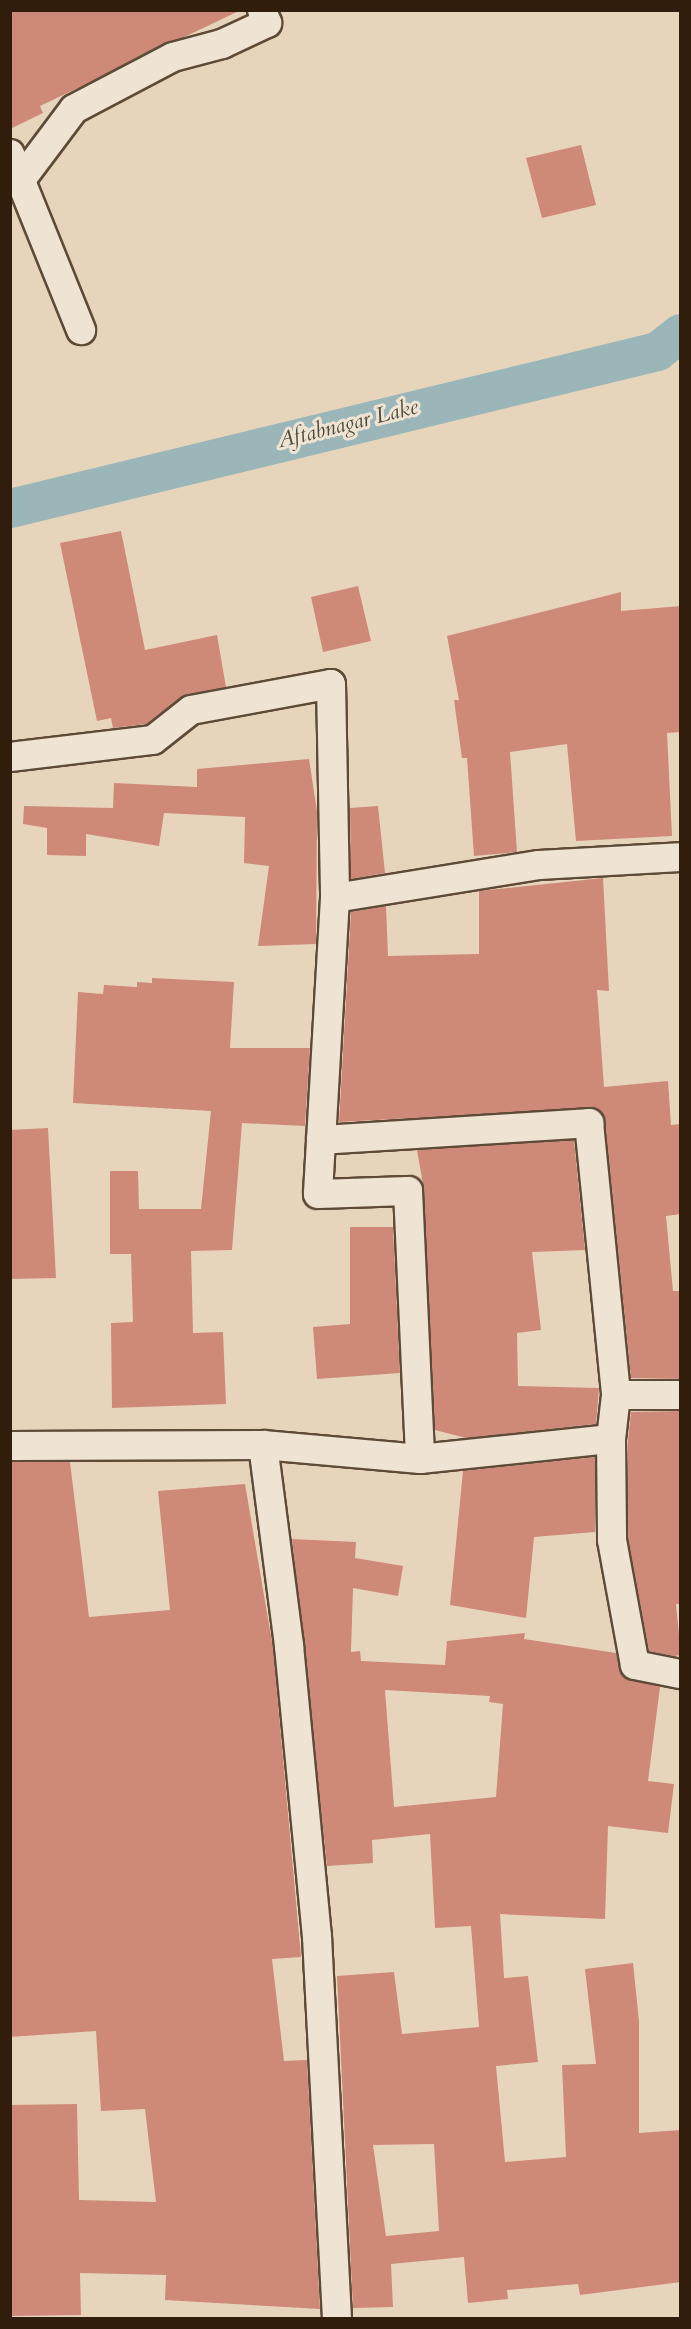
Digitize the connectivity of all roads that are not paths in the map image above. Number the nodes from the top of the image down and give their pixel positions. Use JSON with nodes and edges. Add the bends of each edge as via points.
{"nodes":[{"id":1,"x":262,"y":10,"type":"edge"},
{"id":2,"x":17,"y":165,"type":"edge"},
{"id":3,"x":81,"y":330,"type":"dead end"},
{"id":4,"x":10,"y":757,"type":"edge"},
{"id":5,"x":681,"y":857,"type":"edge"},
{"id":6,"x":335,"y":898,"type":"junction"},
{"id":7,"x":321,"y":1140,"type":"junction"},
{"id":8,"x":616,"y":1395,"type":"junction"},
{"id":9,"x":681,"y":1395,"type":"edge"},
{"id":10,"x":611,"y":1439,"type":"junction"},
{"id":11,"x":10,"y":1446,"type":"edge"},
{"id":12,"x":263,"y":1446,"type":"junction"},
{"id":13,"x":420,"y":1459,"type":"junction"},
{"id":14,"x":681,"y":1674,"type":"edge"},
{"id":15,"x":337,"y":2319,"type":"edge"}],
"edges":[{"from":1,"to":2,"type":"street","via":[[267,23],[222,44],[173,57],[74,110]]},
{"from":2,"to":3,"type":"street"},
{"from":4,"to":6,"type":"street","via":[[153,740],[191,710],[331,684]]},
{"from":5,"to":6,"type":"street","via":[[539,865]]},
{"from":6,"to":7,"type":"street"},
{"from":7,"to":8,"type":"street","via":[[589,1123]]},
{"from":7,"to":13,"type":"street","via":[[318,1194],[408,1191]]},
{"from":8,"to":9,"type":"street"},
{"from":8,"to":10,"type":"street"},
{"from":10,"to":13,"type":"street"},
{"from":10,"to":14,"type":"street","via":[[612,1540],[635,1665]]},
{"from":11,"to":12,"type":"street"},
{"from":12,"to":13,"type":"street"},
{"from":12,"to":15,"type":"street","via":[[289,1646],[317,1937]]}]}
